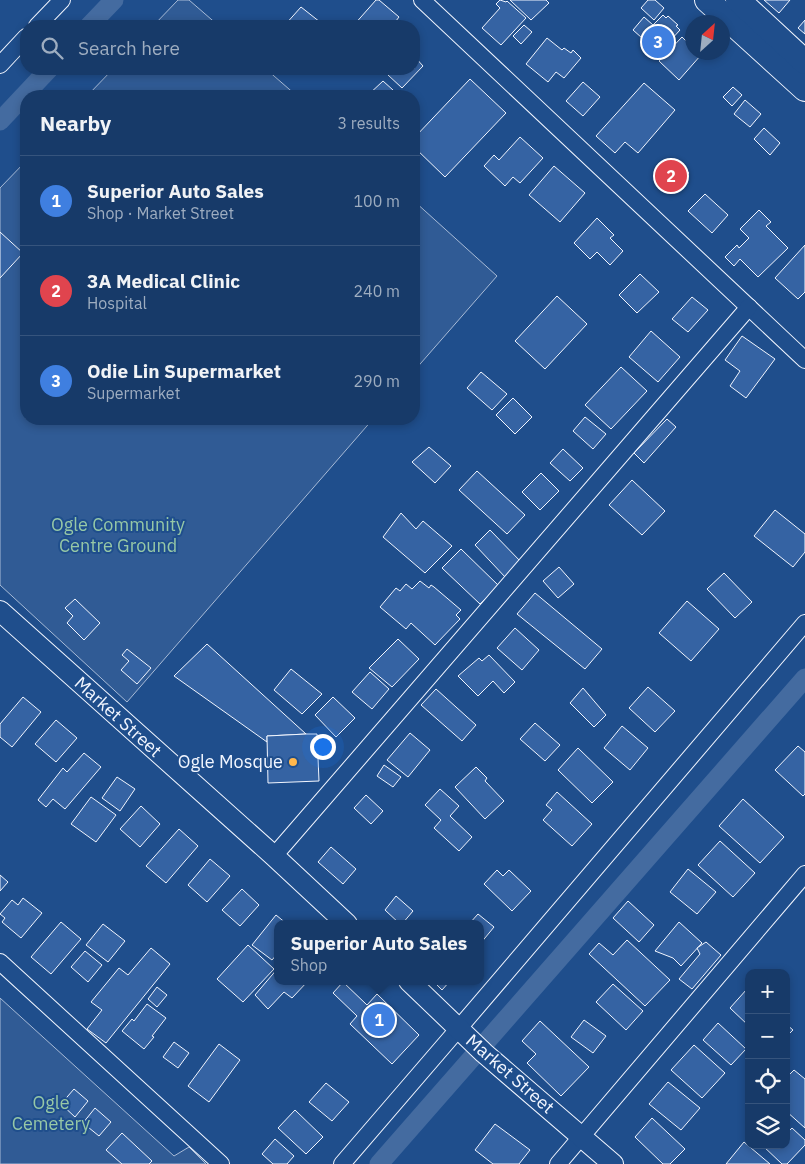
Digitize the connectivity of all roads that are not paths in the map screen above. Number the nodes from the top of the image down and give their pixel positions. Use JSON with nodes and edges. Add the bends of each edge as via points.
{"nodes":[{"id":1,"x":62,"y":0,"type":"edge"},
{"id":2,"x":422,"y":0,"type":"edge"},
{"id":3,"x":707,"y":0,"type":"edge"},
{"id":4,"x":738,"y":0,"type":"edge"},
{"id":5,"x":43,"y":20,"type":"edge"},
{"id":6,"x":20,"y":43,"type":"edge"},
{"id":7,"x":805,"y":62,"type":"edge"},
{"id":8,"x":0,"y":65,"type":"edge"},
{"id":9,"x":805,"y":89,"type":"edge"},
{"id":10,"x":749,"y":307,"type":"junction"},
{"id":11,"x":805,"y":360,"type":"edge"},
{"id":12,"x":0,"y":611,"type":"edge"},
{"id":13,"x":805,"y":623,"type":"edge"},
{"id":14,"x":274,"y":856,"type":"junction"},
{"id":15,"x":805,"y":874,"type":"edge"},
{"id":16,"x":343,"y":920,"type":"edge"},
{"id":17,"x":0,"y":962,"type":"edge"},
{"id":18,"x":412,"y":985,"type":"edge"},
{"id":19,"x":463,"y":1032,"type":"junction"},
{"id":20,"x":582,"y":1137,"type":"junction"},
{"id":21,"x":221,"y":1164,"type":"edge"},
{"id":22,"x":342,"y":1164,"type":"edge"},
{"id":23,"x":558,"y":1164,"type":"edge"},
{"id":24,"x":613,"y":1164,"type":"edge"}],
"edges":[{"from":1,"to":5,"type":"street"},
{"from":2,"to":10,"type":"street"},
{"from":3,"to":9,"type":"main road"},
{"from":4,"to":7,"type":"main road"},
{"from":6,"to":8,"type":"street"},
{"from":10,"to":11,"type":"street"},
{"from":10,"to":14,"type":"street"},
{"from":12,"to":14,"type":"street","name":"Market Street"},
{"from":13,"to":19,"type":"street"},
{"from":14,"to":16,"type":"street","name":"Market Street"},
{"from":15,"to":20,"type":"street"},
{"from":17,"to":21,"type":"street"},
{"from":18,"to":19,"type":"street","name":"Market Street"},
{"from":19,"to":20,"type":"street","name":"Market Street"},
{"from":19,"to":22,"type":"street"},
{"from":20,"to":23,"type":"street"},
{"from":20,"to":24,"type":"street","name":"Market Street"}]}
